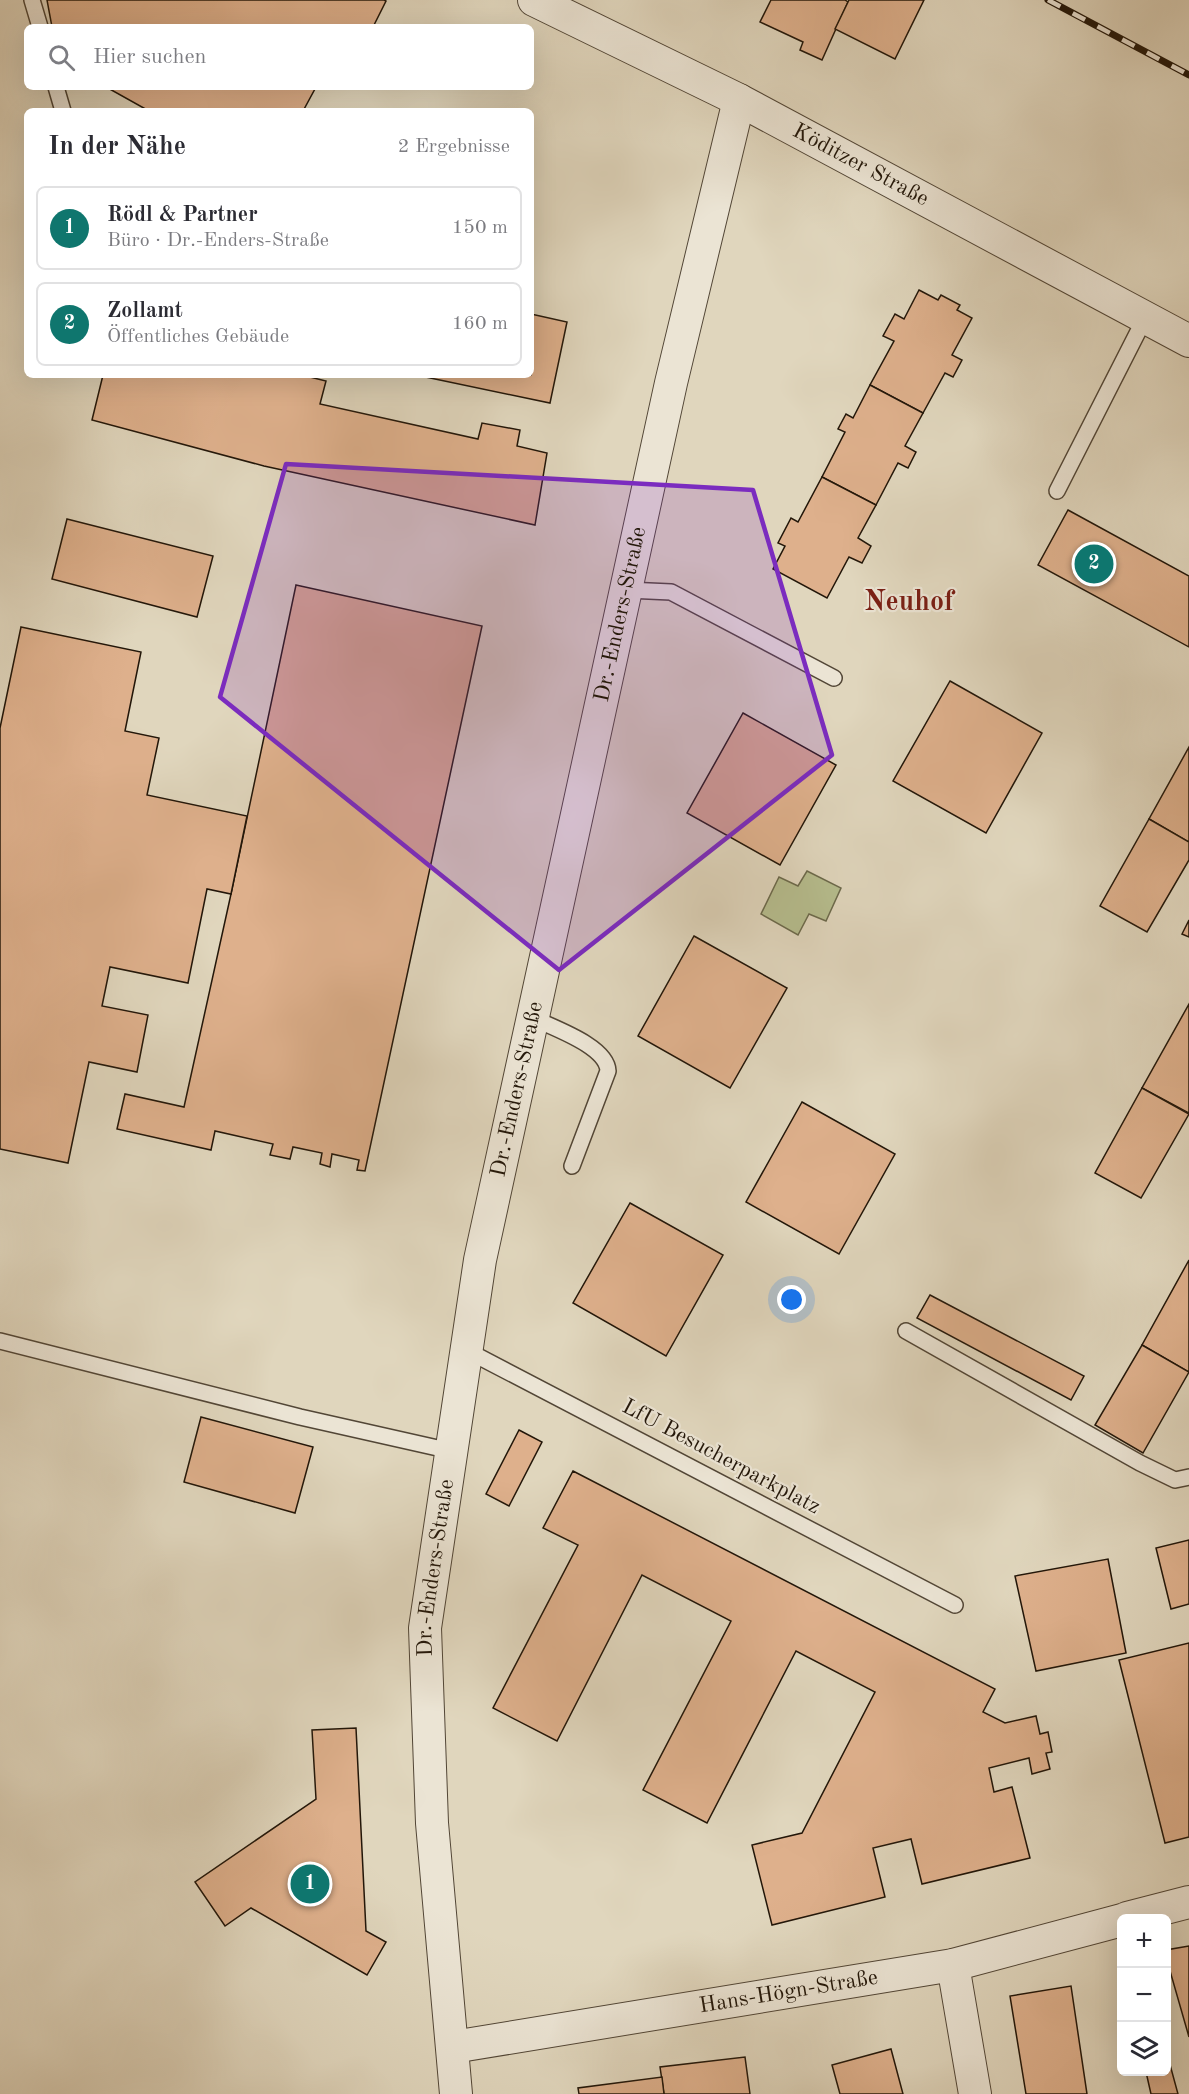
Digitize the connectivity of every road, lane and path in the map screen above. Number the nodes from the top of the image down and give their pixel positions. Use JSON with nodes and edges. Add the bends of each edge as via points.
{"nodes":[{"id":1,"x":32,"y":0,"type":"edge"},
{"id":2,"x":534,"y":0,"type":"edge"},
{"id":3,"x":39,"y":24,"type":"edge"},
{"id":4,"x":57,"y":90,"type":"edge"},
{"id":5,"x":740,"y":100,"type":"junction"},
{"id":6,"x":62,"y":108,"type":"edge"},
{"id":7,"x":1144,"y":318,"type":"junction"},
{"id":8,"x":1187,"y":339,"type":"edge"},
{"id":9,"x":1057,"y":491,"type":"dead end"},
{"id":10,"x":627,"y":590,"type":"junction"},
{"id":11,"x":834,"y":678,"type":"dead end"},
{"id":12,"x":533,"y":1018,"type":"junction"},
{"id":13,"x":572,"y":1166,"type":"dead end"},
{"id":14,"x":906,"y":1331,"type":"dead end"},
{"id":15,"x":0,"y":1341,"type":"edge"},
{"id":16,"x":466,"y":1350,"type":"junction"},
{"id":17,"x":451,"y":1451,"type":"junction"},
{"id":18,"x":1189,"y":1477,"type":"edge"},
{"id":19,"x":955,"y":1605,"type":"dead end"},
{"id":20,"x":1189,"y":1902,"type":"edge"},
{"id":21,"x":1142,"y":1914,"type":"edge"},
{"id":22,"x":1117,"y":1921,"type":"edge"},
{"id":23,"x":953,"y":1965,"type":"junction"},
{"id":24,"x":453,"y":2047,"type":"junction"},
{"id":25,"x":456,"y":2094,"type":"edge"},
{"id":26,"x":975,"y":2094,"type":"edge"}],
"edges":[{"from":1,"to":3,"type":"lane"},
{"from":2,"to":5,"type":"street","name":"Köditzer Straße"},
{"from":4,"to":6,"type":"lane"},
{"from":5,"to":7,"type":"street","name":"Köditzer Straße"},
{"from":5,"to":10,"type":"street","name":"Dr.-Enders-Straße","via":[[671,383]]},
{"from":7,"to":8,"type":"street","name":"Köditzer Straße"},
{"from":7,"to":9,"type":"lane"},
{"from":10,"to":11,"type":"lane","via":[[671,592]]},
{"from":10,"to":12,"type":"street","name":"Dr.-Enders-Straße"},
{"from":12,"to":13,"type":"lane","via":[[588,1044],[608,1063]]},
{"from":12,"to":16,"type":"street","name":"Dr.-Enders-Straße","via":[[480,1260]]},
{"from":14,"to":18,"type":"lane","via":[[1140,1463],[1175,1480]]},
{"from":15,"to":17,"type":"lane"},
{"from":16,"to":17,"type":"street","name":"Dr.-Enders-Straße"},
{"from":16,"to":19,"type":"lane","name":"LfU Besucherparkplatz"},
{"from":17,"to":24,"type":"street","name":"Dr.-Enders-Straße","via":[[425,1628],[432,1824]]},
{"from":20,"to":21,"type":"street"},
{"from":22,"to":23,"type":"street","name":"Hans-Högn-Straße"},
{"from":23,"to":24,"type":"street","name":"Hans-Högn-Straße"},
{"from":23,"to":26,"type":"street"},
{"from":24,"to":25,"type":"street","name":"Dr.-Enders-Straße"}]}
